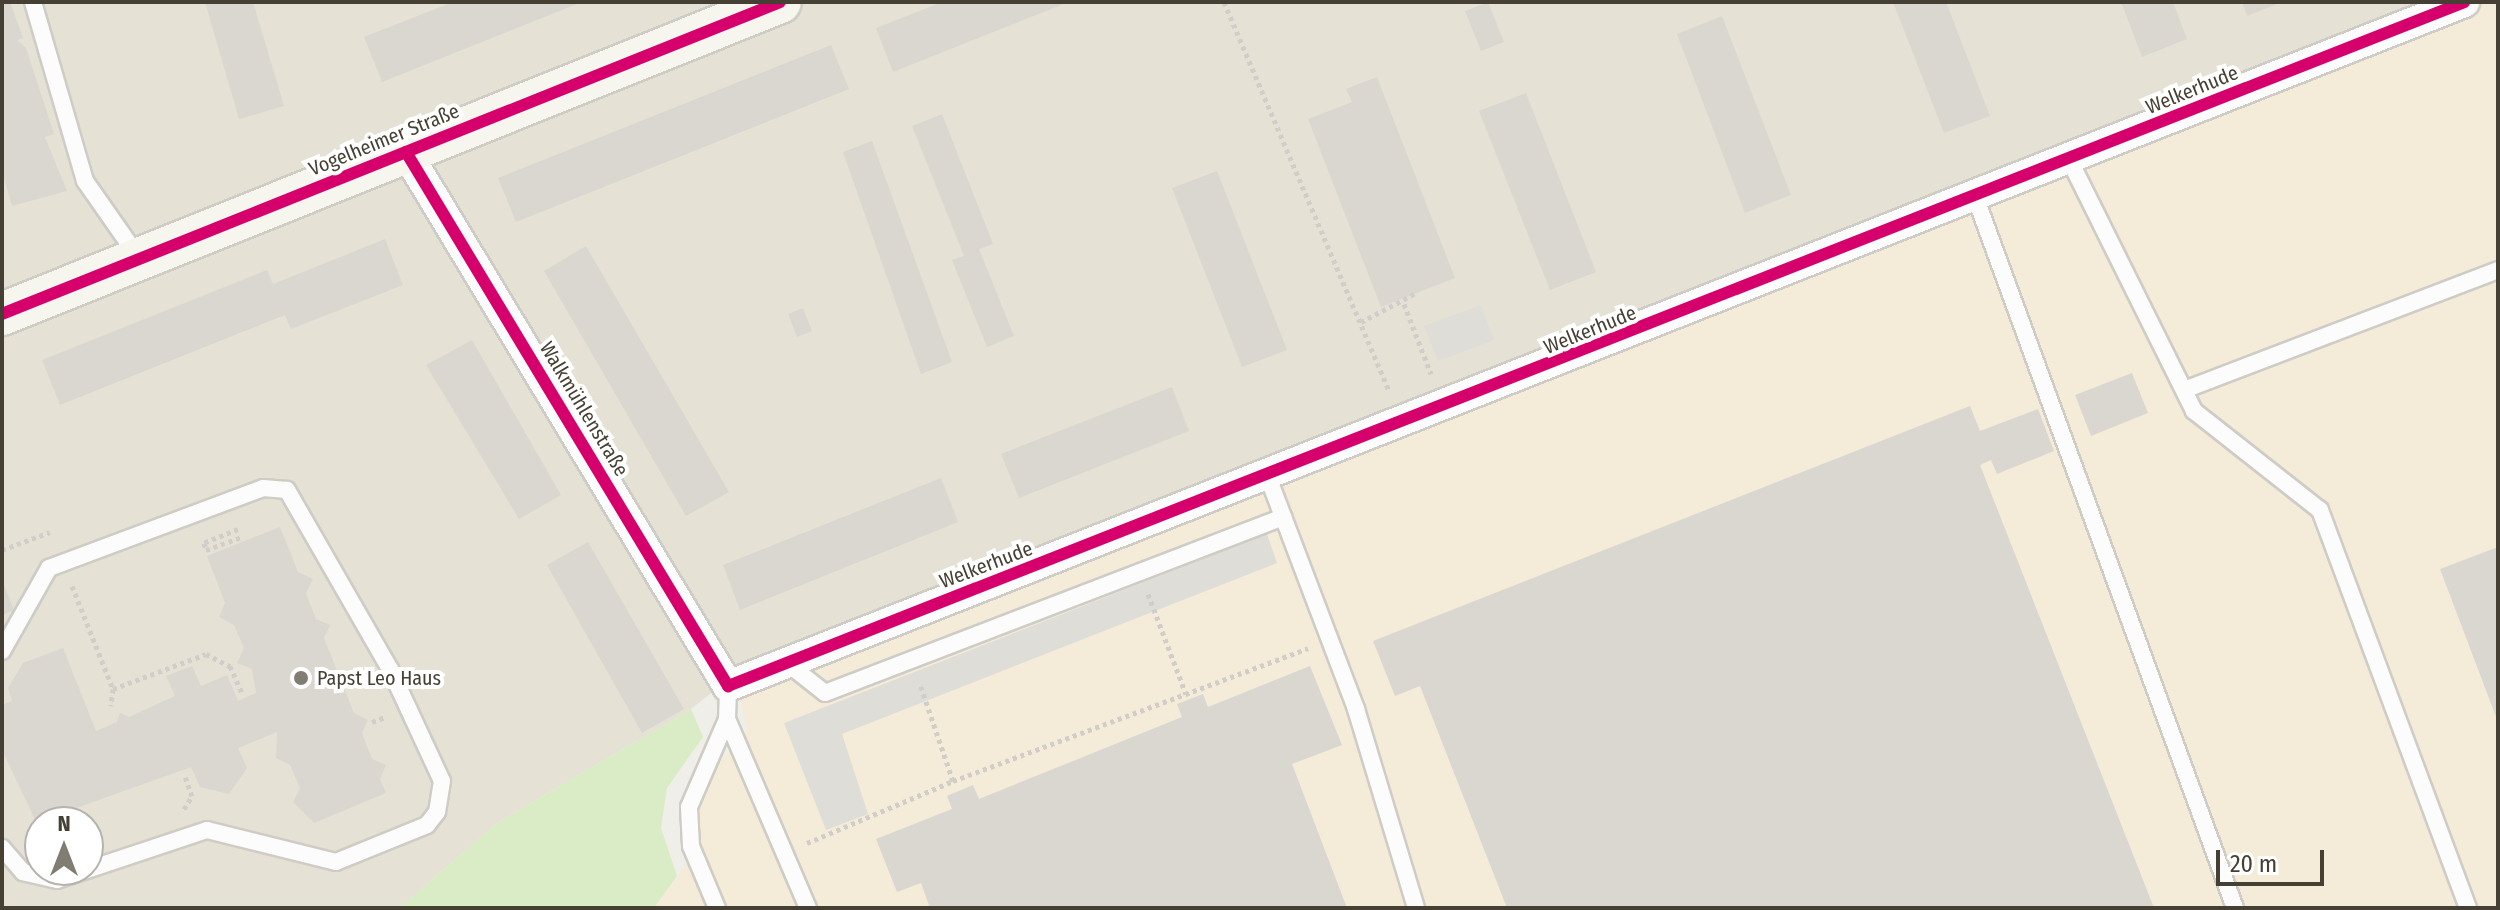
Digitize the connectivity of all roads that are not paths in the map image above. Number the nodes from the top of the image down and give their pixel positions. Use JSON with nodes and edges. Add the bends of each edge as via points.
{"nodes":[{"id":1,"x":33,"y":2,"type":"edge"},
{"id":2,"x":778,"y":2,"type":"edge"},
{"id":3,"x":2464,"y":2,"type":"edge"},
{"id":4,"x":406,"y":152,"type":"junction"},
{"id":5,"x":2070,"y":161,"type":"junction"},
{"id":6,"x":1976,"y":199,"type":"junction"},
{"id":7,"x":140,"y":259,"type":"junction"},
{"id":8,"x":2498,"y":270,"type":"edge"},
{"id":9,"x":2,"y":314,"type":"edge"},
{"id":10,"x":2184,"y":390,"type":"junction"},
{"id":11,"x":1268,"y":477,"type":"junction"},
{"id":12,"x":1283,"y":517,"type":"junction"},
{"id":13,"x":2,"y":651,"type":"edge"},
{"id":14,"x":787,"y":663,"type":"junction"},
{"id":15,"x":728,"y":686,"type":"junction"},
{"id":16,"x":727,"y":719,"type":"junction"},
{"id":17,"x":2,"y":848,"type":"edge"},
{"id":18,"x":717,"y":908,"type":"edge"},
{"id":19,"x":808,"y":908,"type":"edge"},
{"id":20,"x":1416,"y":908,"type":"edge"},
{"id":21,"x":2235,"y":908,"type":"edge"},
{"id":22,"x":2468,"y":908,"type":"edge"}],
"edges":[{"from":1,"to":7,"type":"lane","via":[[85,181]]},
{"from":2,"to":4,"type":"main road","name":"Vogelheimer Straße"},
{"from":3,"to":5,"type":"street","name":"Welkerhude"},
{"from":4,"to":7,"type":"main road","name":"Vogelheimer Straße"},
{"from":4,"to":15,"type":"street","name":"Walkmühlenstraße"},
{"from":5,"to":6,"type":"street","name":"Welkerhude"},
{"from":5,"to":10,"type":"lane"},
{"from":6,"to":11,"type":"street","name":"Welkerhude"},
{"from":6,"to":21,"type":"lane"},
{"from":7,"to":9,"type":"main road","name":"Vogelheimer Straße"},
{"from":8,"to":10,"type":"lane"},
{"from":10,"to":22,"type":"lane","via":[[2194,411],[2320,510]]},
{"from":11,"to":12,"type":"lane"},
{"from":11,"to":14,"type":"street","name":"Welkerhude"},
{"from":12,"to":14,"type":"lane","via":[[825,693]]},
{"from":12,"to":20,"type":"lane","via":[[1330,640]]},
{"from":13,"to":17,"type":"lane","via":[[32,609],[43,576],[62,562],[263,488],[287,490],[390,669],[438,765],[441,797],[427,825],[336,862],[207,830],[57,880],[32,877]]},
{"from":14,"to":15,"type":"street","name":"Welkerhude"},
{"from":15,"to":16,"type":"lane"},
{"from":16,"to":18,"type":"lane","via":[[689,807],[691,846]]},
{"from":16,"to":19,"type":"lane"}]}
